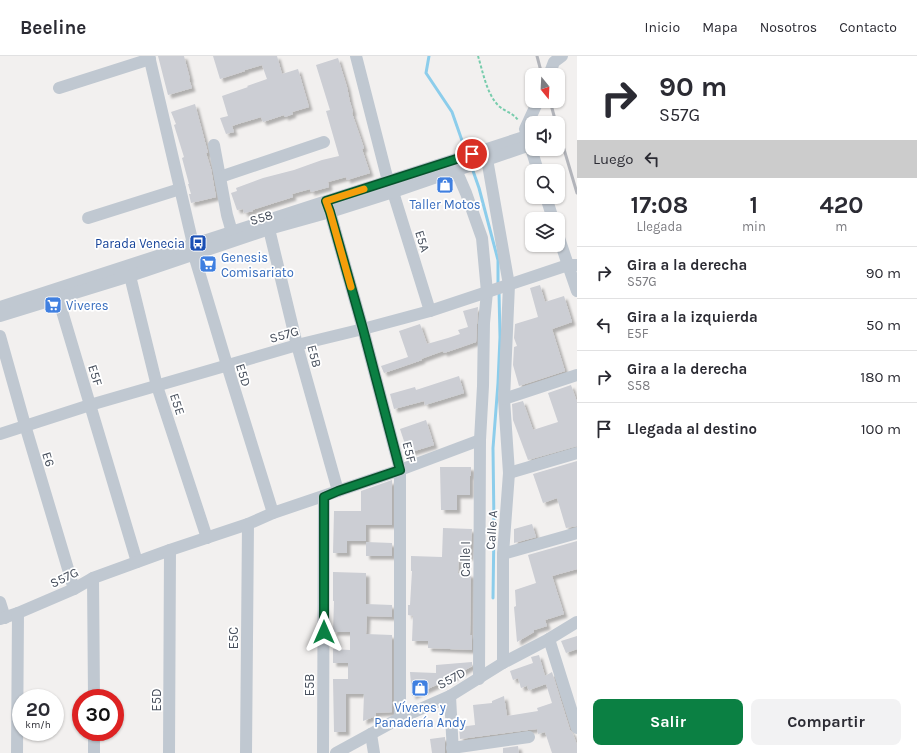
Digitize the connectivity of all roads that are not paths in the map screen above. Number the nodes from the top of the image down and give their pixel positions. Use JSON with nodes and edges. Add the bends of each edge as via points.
{"nodes":[{"id":1,"x":356,"y":56,"type":"edge"},
{"id":2,"x":150,"y":58,"type":"edge"},
{"id":3,"x":557,"y":58,"type":"edge"},
{"id":4,"x":552,"y":68,"type":"edge"},
{"id":5,"x":59,"y":88,"type":"dead end"},
{"id":6,"x":525,"y":138,"type":"edge"},
{"id":7,"x":525,"y":138,"type":"edge"},
{"id":8,"x":324,"y":142,"type":"dead end"},
{"id":9,"x":214,"y":145,"type":"dead end"},
{"id":10,"x":488,"y":159,"type":"junction"},
{"id":11,"x":456,"y":170,"type":"junction"},
{"id":12,"x":220,"y":177,"type":"junction"},
{"id":13,"x":388,"y":181,"type":"junction"},
{"id":14,"x":180,"y":189,"type":"junction"},
{"id":15,"x":393,"y":192,"type":"junction"},
{"id":16,"x":328,"y":207,"type":"junction"},
{"id":17,"x":88,"y":218,"type":"dead end"},
{"id":18,"x":269,"y":229,"type":"junction"},
{"id":19,"x":233,"y":236,"type":"junction"},
{"id":20,"x":194,"y":249,"type":"junction"},
{"id":21,"x":565,"y":250,"type":"edge"},
{"id":22,"x":572,"y":265,"type":"edge"},
{"id":23,"x":130,"y":276,"type":"junction"},
{"id":24,"x":509,"y":285,"type":"junction"},
{"id":25,"x":577,"y":291,"type":"edge"},
{"id":26,"x":487,"y":292,"type":"junction"},
{"id":27,"x":57,"y":293,"type":"junction"},
{"id":28,"x":0,"y":306,"type":"edge"},
{"id":29,"x":430,"y":311,"type":"junction"},
{"id":30,"x":0,"y":316,"type":"edge"},
{"id":31,"x":363,"y":329,"type":"junction"},
{"id":32,"x":0,"y":336,"type":"edge"},
{"id":33,"x":297,"y":345,"type":"junction"},
{"id":34,"x":227,"y":366,"type":"junction"},
{"id":35,"x":577,"y":375,"type":"edge"},
{"id":36,"x":157,"y":386,"type":"junction"},
{"id":37,"x":504,"y":399,"type":"junction"},
{"id":38,"x":90,"y":405,"type":"junction"},
{"id":39,"x":25,"y":425,"type":"junction"},
{"id":40,"x":0,"y":434,"type":"edge"},
{"id":41,"x":480,"y":440,"type":"junction"},
{"id":42,"x":577,"y":453,"type":"edge"},
{"id":43,"x":400,"y":470,"type":"junction"},
{"id":44,"x":509,"y":473,"type":"junction"},
{"id":45,"x":338,"y":491,"type":"junction"},
{"id":46,"x":324,"y":497,"type":"junction"},
{"id":47,"x":273,"y":514,"type":"junction"},
{"id":48,"x":248,"y":524,"type":"junction"},
{"id":49,"x":577,"y":533,"type":"edge"},
{"id":50,"x":207,"y":538,"type":"junction"},
{"id":51,"x":170,"y":550,"type":"junction"},
{"id":52,"x":503,"y":554,"type":"junction"},
{"id":53,"x":137,"y":562,"type":"junction"},
{"id":54,"x":93,"y":578,"type":"junction"},
{"id":55,"x":74,"y":589,"type":"junction"},
{"id":56,"x":0,"y":602,"type":"edge"},
{"id":57,"x":18,"y":613,"type":"junction"},
{"id":58,"x":2,"y":619,"type":"edge"},
{"id":59,"x":577,"y":622,"type":"edge"},
{"id":60,"x":549,"y":639,"type":"junction"},
{"id":61,"x":503,"y":663,"type":"junction"},
{"id":62,"x":479,"y":679,"type":"junction"},
{"id":63,"x":94,"y":689,"type":"edge"},
{"id":64,"x":450,"y":696,"type":"junction"},
{"id":65,"x":400,"y":718,"type":"junction"},
{"id":66,"x":577,"y":728,"type":"edge"},
{"id":67,"x":371,"y":734,"type":"junction"},
{"id":68,"x":529,"y":737,"type":"dead end"},
{"id":69,"x":94,"y":741,"type":"edge"},
{"id":70,"x":453,"y":750,"type":"edge"},
{"id":71,"x":17,"y":753,"type":"edge"},
{"id":72,"x":94,"y":753,"type":"edge"},
{"id":73,"x":169,"y":753,"type":"edge"},
{"id":74,"x":246,"y":753,"type":"edge"},
{"id":75,"x":323,"y":753,"type":"edge"},
{"id":76,"x":336,"y":753,"type":"edge"},
{"id":77,"x":374,"y":753,"type":"edge"}],
"edges":[{"from":1,"to":13,"type":"street","name":"E5A"},
{"from":2,"to":5,"type":"street"},
{"from":2,"to":14,"type":"street","name":"E5D"},
{"from":3,"to":4,"type":"street"},
{"from":6,"to":13,"type":"street","name":"S58"},
{"from":7,"to":10,"type":"street","name":"S58"},
{"from":8,"to":12,"type":"street"},
{"from":9,"to":12,"type":"street"},
{"from":10,"to":11,"type":"street","name":"S58"},
{"from":10,"to":24,"type":"street","name":"Calle A"},
{"from":11,"to":15,"type":"street","name":"S58"},
{"from":11,"to":26,"type":"street","name":"Calle I","via":[[482,238]]},
{"from":12,"to":19,"type":"street"},
{"from":13,"to":15,"type":"street","name":"E5A"},
{"from":13,"to":16,"type":"street","name":"S58"},
{"from":14,"to":17,"type":"street"},
{"from":14,"to":20,"type":"street","name":"E5D"},
{"from":15,"to":16,"type":"street","name":"S58"},
{"from":15,"to":29,"type":"street","name":"E5A"},
{"from":16,"to":18,"type":"street","name":"S58"},
{"from":16,"to":19,"type":"street","name":"S58"},
{"from":16,"to":31,"type":"street","name":"E5F"},
{"from":18,"to":19,"type":"street","name":"S58"},
{"from":18,"to":33,"type":"street","name":"E5B"},
{"from":19,"to":20,"type":"street","name":"S58"},
{"from":20,"to":23,"type":"street","name":"S58"},
{"from":20,"to":27,"type":"street","name":"S58"},
{"from":20,"to":34,"type":"street","name":"E5D"},
{"from":21,"to":22,"type":"street"},
{"from":22,"to":24,"type":"street","name":"S57G"},
{"from":22,"to":25,"type":"street"},
{"from":23,"to":27,"type":"street","name":"S58"},
{"from":23,"to":36,"type":"street","name":"E5E"},
{"from":24,"to":26,"type":"street","name":"S57G"},
{"from":24,"to":37,"type":"street","name":"Calle A"},
{"from":26,"to":29,"type":"street","name":"S57G"},
{"from":26,"to":41,"type":"street","name":"Calle I"},
{"from":27,"to":28,"type":"street","name":"S58"},
{"from":27,"to":30,"type":"street","name":"S58"},
{"from":27,"to":38,"type":"street","name":"E5F"},
{"from":29,"to":31,"type":"street","name":"S57G"},
{"from":31,"to":33,"type":"street","name":"S57G"},
{"from":31,"to":43,"type":"street","name":"E5F"},
{"from":32,"to":39,"type":"street","name":"E6"},
{"from":33,"to":34,"type":"street","name":"S57G"},
{"from":33,"to":45,"type":"street","name":"E5B"},
{"from":34,"to":36,"type":"street","name":"S57G"},
{"from":34,"to":47,"type":"street","name":"E5D"},
{"from":35,"to":37,"type":"street"},
{"from":36,"to":38,"type":"street","name":"S57G"},
{"from":36,"to":50,"type":"street","name":"E5E"},
{"from":37,"to":44,"type":"street","name":"Calle A"},
{"from":38,"to":39,"type":"street","name":"S57G"},
{"from":38,"to":53,"type":"street","name":"E5F"},
{"from":39,"to":40,"type":"street","name":"S57G"},
{"from":39,"to":55,"type":"street","name":"E6"},
{"from":41,"to":43,"type":"street","name":"S57G"},
{"from":41,"to":62,"type":"street","name":"Calle I"},
{"from":42,"to":44,"type":"street"},
{"from":43,"to":45,"type":"street","name":"S57G"},
{"from":43,"to":65,"type":"street","name":"E5F"},
{"from":44,"to":52,"type":"street","name":"Calle A"},
{"from":45,"to":46,"type":"street","name":"S57G"},
{"from":46,"to":47,"type":"street","name":"S57G"},
{"from":46,"to":75,"type":"street","name":"E5B"},
{"from":47,"to":48,"type":"street","name":"S57G"},
{"from":48,"to":50,"type":"street","name":"S57G"},
{"from":48,"to":74,"type":"street","name":"E5C"},
{"from":49,"to":52,"type":"street"},
{"from":50,"to":51,"type":"street","name":"S57G"},
{"from":51,"to":53,"type":"street","name":"S57G"},
{"from":51,"to":73,"type":"street","name":"E5D"},
{"from":52,"to":61,"type":"street","name":"Calle A"},
{"from":53,"to":54,"type":"street","name":"S57G"},
{"from":54,"to":55,"type":"street","name":"S57G"},
{"from":54,"to":63,"type":"street"},
{"from":55,"to":57,"type":"street","name":"S57G"},
{"from":56,"to":58,"type":"street"},
{"from":57,"to":58,"type":"street","name":"S57G"},
{"from":57,"to":71,"type":"street"},
{"from":59,"to":60,"type":"street","name":"S57D"},
{"from":60,"to":61,"type":"street","name":"S57D"},
{"from":60,"to":66,"type":"street"},
{"from":61,"to":62,"type":"street","name":"S57D"},
{"from":62,"to":64,"type":"street","name":"S57D"},
{"from":64,"to":65,"type":"street","name":"S57D"},
{"from":64,"to":70,"type":"street"},
{"from":65,"to":67,"type":"street","name":"S57D"},
{"from":67,"to":76,"type":"street","name":"S57D"},
{"from":67,"to":77,"type":"street"},
{"from":68,"to":70,"type":"street"},
{"from":69,"to":72,"type":"street"}]}
